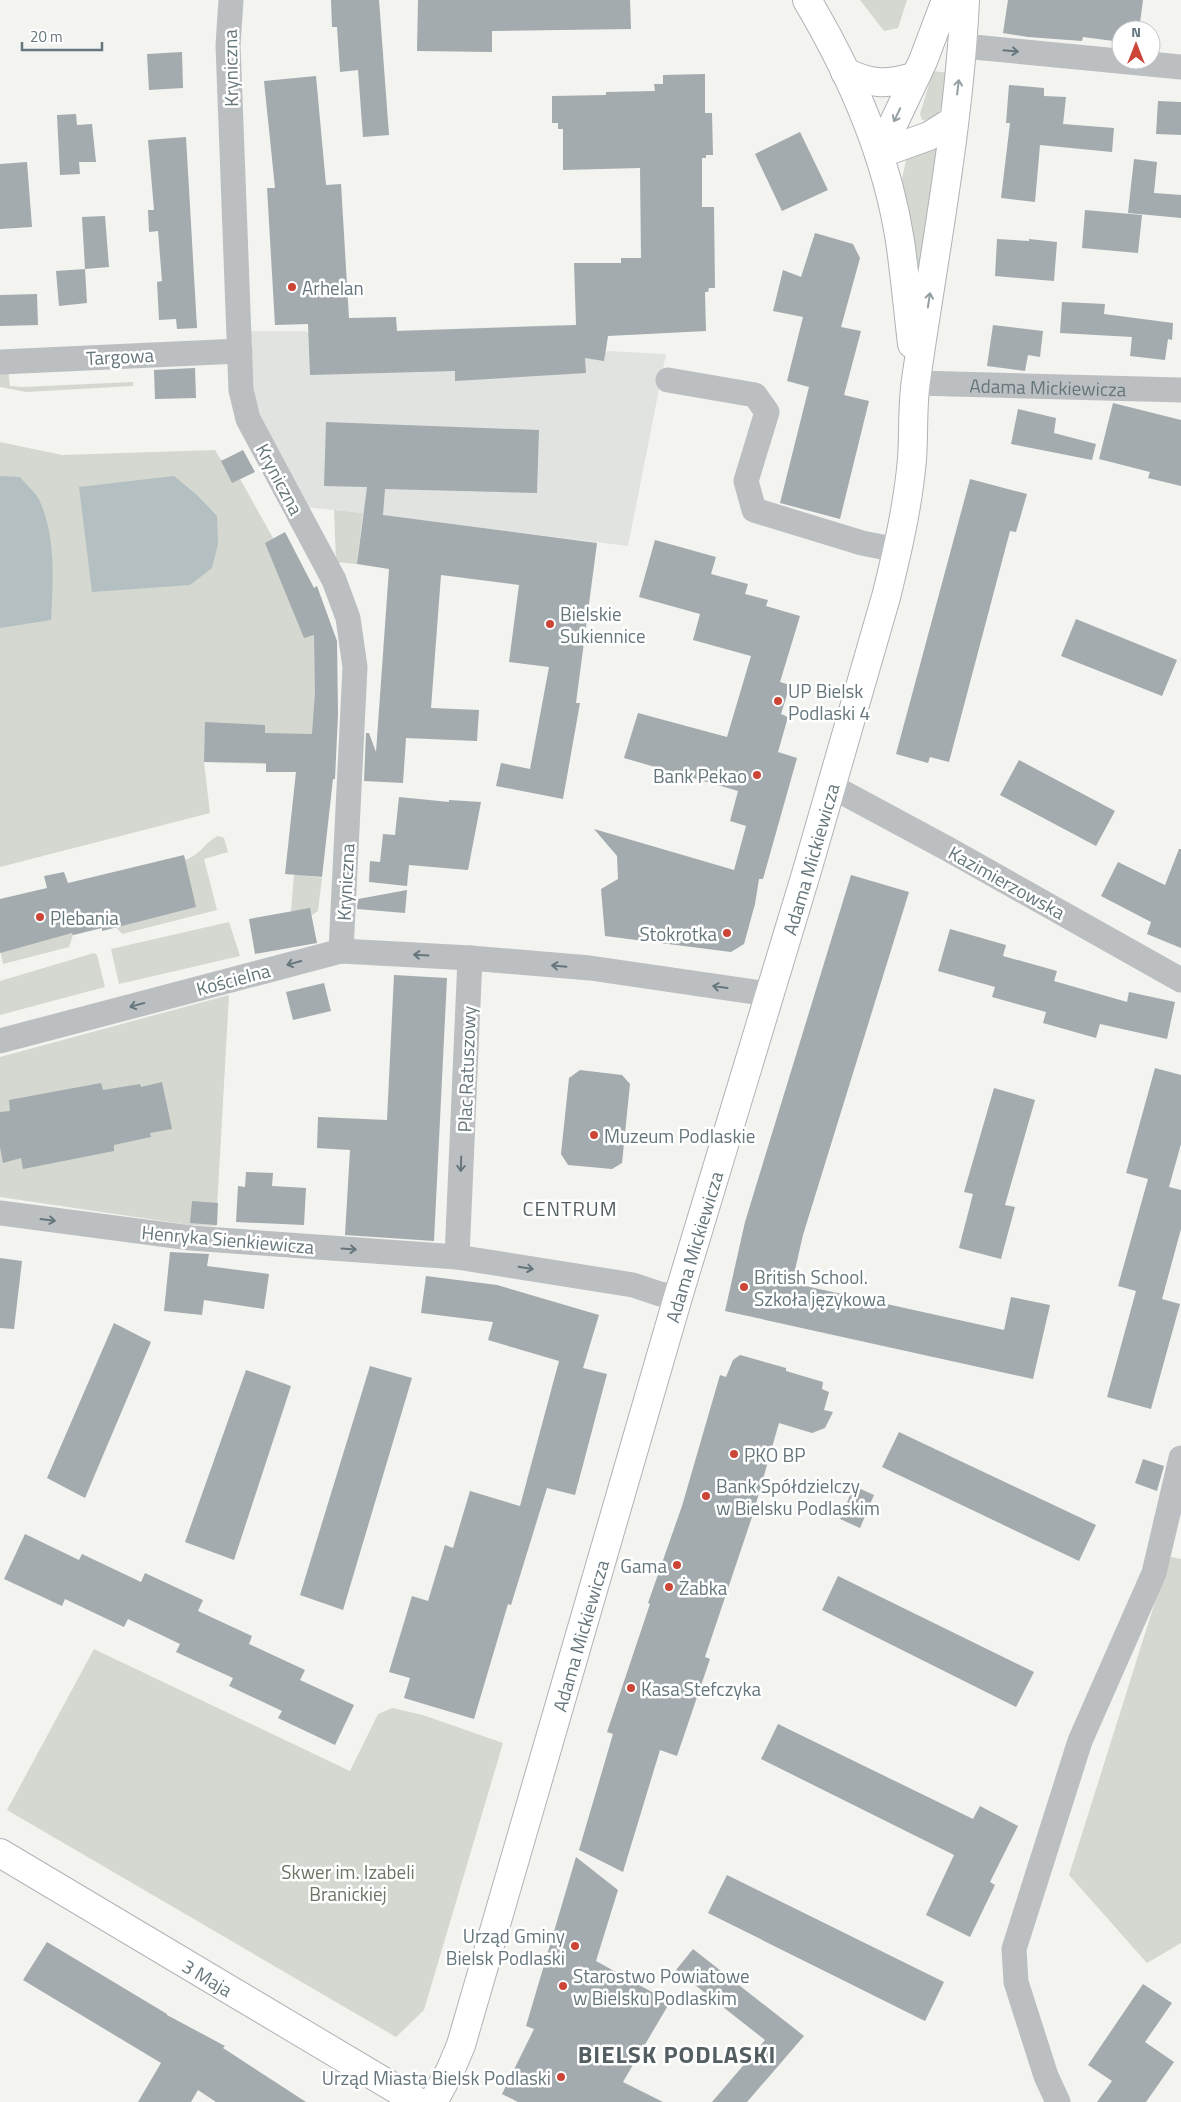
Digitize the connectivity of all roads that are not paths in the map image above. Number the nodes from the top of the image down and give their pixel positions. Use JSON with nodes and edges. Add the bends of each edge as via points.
{"nodes":[{"id":1,"x":231,"y":0,"type":"edge"},
{"id":2,"x":807,"y":0,"type":"edge"},
{"id":3,"x":946,"y":0,"type":"edge"},
{"id":4,"x":965,"y":0,"type":"edge"},
{"id":5,"x":963,"y":46,"type":"junction"},
{"id":6,"x":1181,"y":67,"type":"edge"},
{"id":7,"x":845,"y":72,"type":"junction"},
{"id":8,"x":916,"y":76,"type":"junction"},
{"id":9,"x":953,"y":121,"type":"junction"},
{"id":10,"x":879,"y":154,"type":"junction"},
{"id":11,"x":240,"y":350,"type":"junction"},
{"id":12,"x":0,"y":362,"type":"edge"},
{"id":13,"x":668,"y":380,"type":"dead end"},
{"id":14,"x":916,"y":382,"type":"junction"},
{"id":15,"x":1181,"y":390,"type":"edge"},
{"id":16,"x":897,"y":550,"type":"junction"},
{"id":17,"x":831,"y":786,"type":"junction"},
{"id":18,"x":341,"y":950,"type":"junction"},
{"id":19,"x":470,"y":958,"type":"junction"},
{"id":20,"x":1181,"y":980,"type":"edge"},
{"id":21,"x":769,"y":994,"type":"junction"},
{"id":22,"x":0,"y":1041,"type":"edge"},
{"id":23,"x":0,"y":1213,"type":"edge"},
{"id":24,"x":457,"y":1256,"type":"junction"},
{"id":25,"x":678,"y":1298,"type":"junction"},
{"id":26,"x":1181,"y":1458,"type":"edge"},
{"id":27,"x":0,"y":1853,"type":"edge"},
{"id":28,"x":418,"y":2102,"type":"edge"},
{"id":29,"x":433,"y":2102,"type":"edge"},
{"id":30,"x":1058,"y":2102,"type":"edge"}],
"edges":[{"from":1,"to":11,"type":"street","name":"Kryniczna","via":[[228,45]]},
{"from":2,"to":7,"type":"main road","name":"Adama Mickiewicza"},
{"from":3,"to":8,"type":"main road"},
{"from":4,"to":5,"type":"main road","name":"Adama Mickiewicza"},
{"from":5,"to":6,"type":"street","one_way":true},
{"from":9,"to":5,"type":"main road","name":"Adama Mickiewicza","one_way":true},
{"from":7,"to":8,"type":"main road","via":[[876,83],[894,83]]},
{"from":7,"to":10,"type":"main road","name":"Adama Mickiewicza"},
{"from":8,"to":10,"type":"main road","one_way":true},
{"from":9,"to":10,"type":"main road","via":[[929,136]]},
{"from":14,"to":9,"type":"main road","name":"Adama Mickiewicza","one_way":true},
{"from":10,"to":14,"type":"main road","name":"Adama Mickiewicza","via":[[900,240]]},
{"from":11,"to":12,"type":"street","name":"Targowa"},
{"from":11,"to":18,"type":"street","name":"Kryniczna","via":[[241,390],[248,419],[334,580],[348,618],[355,667]]},
{"from":13,"to":16,"type":"street","via":[[755,396],[767,412],[746,481],[754,510],[862,543]]},
{"from":14,"to":15,"type":"street","name":"Adama Mickiewicza"},
{"from":14,"to":16,"type":"main road","name":"Adama Mickiewicza","via":[[912,461]]},
{"from":16,"to":17,"type":"main road","name":"Adama Mickiewicza"},
{"from":17,"to":20,"type":"street","name":"Kazimierzowska"},
{"from":17,"to":21,"type":"main road","name":"Adama Mickiewicza"},
{"from":19,"to":18,"type":"street","name":"Kościelna","one_way":true},
{"from":18,"to":22,"type":"street","name":"Kościelna","one_way":true},
{"from":21,"to":19,"type":"street","one_way":true,"via":[[590,968]]},
{"from":19,"to":24,"type":"street","name":"Plac Ratuszowy","one_way":true},
{"from":21,"to":25,"type":"main road","name":"Adama Mickiewicza"},
{"from":23,"to":24,"type":"street","name":"Henryka Sienkiewicza","one_way":true,"via":[[191,1238]]},
{"from":24,"to":25,"type":"street","one_way":true,"via":[[633,1285]]},
{"from":25,"to":29,"type":"main road","name":"Adama Mickiewicza","via":[[461,2045]]},
{"from":26,"to":30,"type":"street","via":[[1154,1573],[1080,1741],[1014,1949],[1016,1982],[1046,2076]]},
{"from":27,"to":28,"type":"main road","name":"3 Maja"}]}
